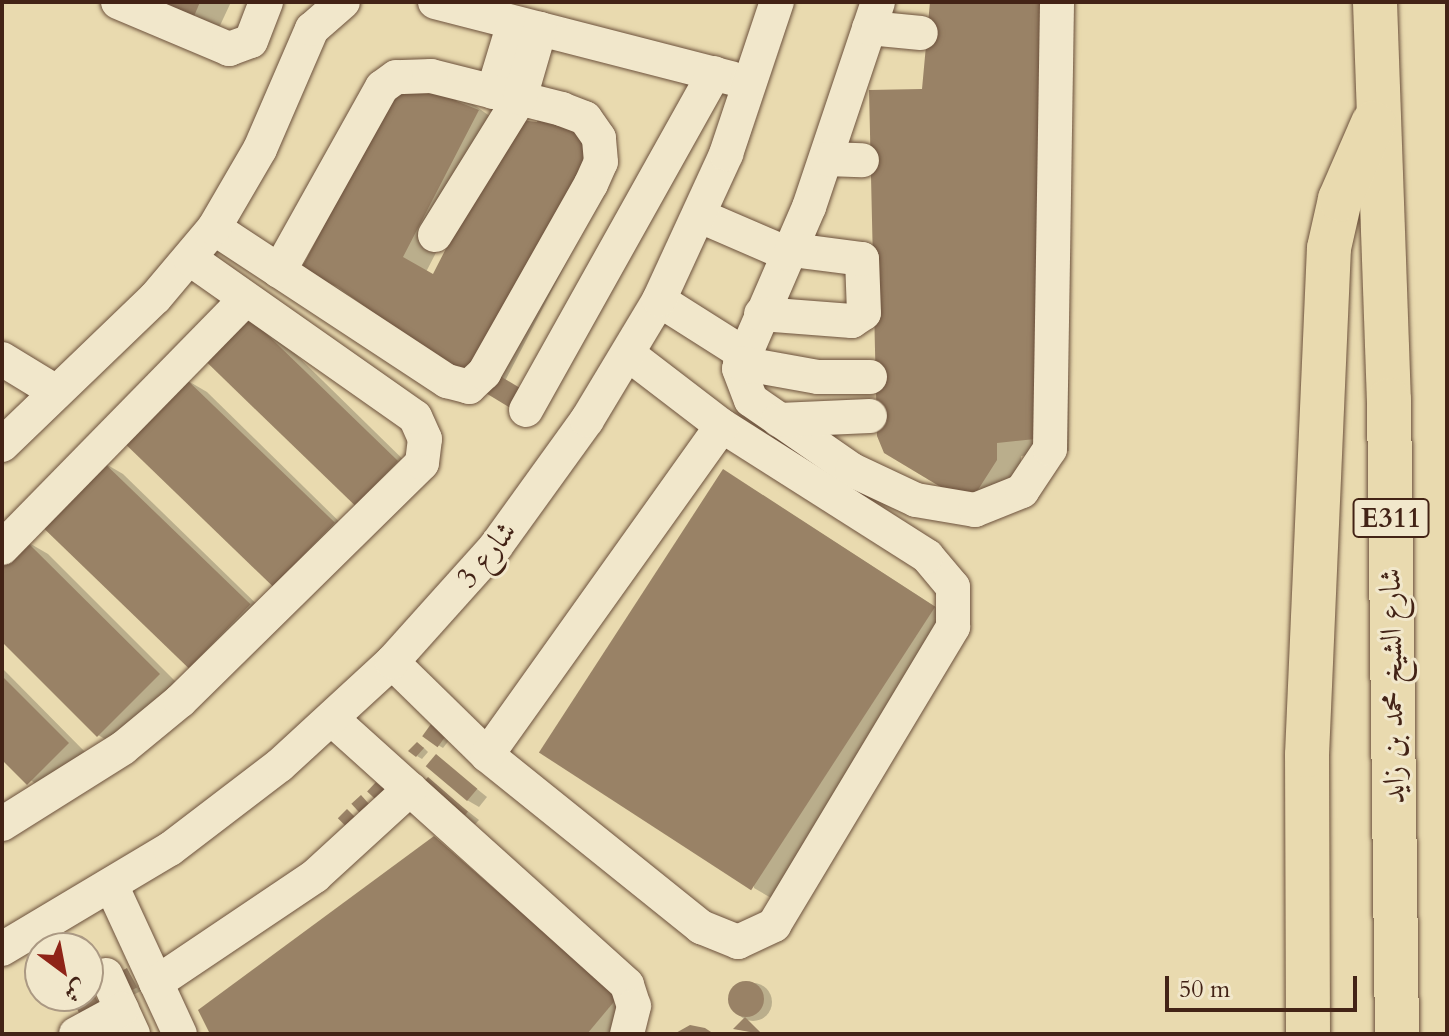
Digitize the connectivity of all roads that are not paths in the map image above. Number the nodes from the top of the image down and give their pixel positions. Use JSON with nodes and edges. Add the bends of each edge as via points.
{"nodes":[{"id":1,"x":118,"y":2,"type":"edge"},
{"id":2,"x":435,"y":2,"type":"edge"},
{"id":3,"x":777,"y":2,"type":"edge"},
{"id":4,"x":1057,"y":2,"type":"edge"},
{"id":5,"x":1375,"y":2,"type":"edge"},
{"id":6,"x":264,"y":6,"type":"edge"},
{"id":7,"x":330,"y":10,"type":"edge"},
{"id":8,"x":873,"y":15,"type":"edge"},
{"id":9,"x":507,"y":17,"type":"edge"},
{"id":10,"x":921,"y":33,"type":"dead end"},
{"id":11,"x":714,"y":73,"type":"junction"},
{"id":12,"x":752,"y":83,"type":"junction"},
{"id":13,"x":507,"y":95,"type":"junction"},
{"id":14,"x":1377,"y":114,"type":"junction"},
{"id":15,"x":826,"y":159,"type":"junction"},
{"id":16,"x":862,"y":160,"type":"dead end"},
{"id":17,"x":700,"y":216,"type":"junction"},
{"id":18,"x":214,"y":228,"type":"junction"},
{"id":19,"x":435,"y":235,"type":"dead end"},
{"id":20,"x":791,"y":252,"type":"junction"},
{"id":21,"x":190,"y":259,"type":"junction"},
{"id":22,"x":279,"y":271,"type":"junction"},
{"id":23,"x":245,"y":300,"type":"junction"},
{"id":24,"x":659,"y":300,"type":"junction"},
{"id":25,"x":761,"y":314,"type":"junction"},
{"id":26,"x":628,"y":354,"type":"junction"},
{"id":27,"x":741,"y":357,"type":"junction"},
{"id":28,"x":2,"y":359,"type":"edge"},
{"id":29,"x":870,"y":377,"type":"dead end"},
{"id":30,"x":56,"y":392,"type":"junction"},
{"id":31,"x":526,"y":410,"type":"dead end"},
{"id":32,"x":870,"y":416,"type":"dead end"},
{"id":33,"x":779,"y":420,"type":"junction"},
{"id":34,"x":722,"y":426,"type":"junction"},
{"id":35,"x":2,"y":445,"type":"edge"},
{"id":36,"x":2,"y":548,"type":"edge"},
{"id":37,"x":392,"y":662,"type":"junction"},
{"id":38,"x":332,"y":719,"type":"junction"},
{"id":39,"x":487,"y":755,"type":"junction"},
{"id":40,"x":410,"y":789,"type":"junction"},
{"id":41,"x":2,"y":824,"type":"edge"},
{"id":42,"x":112,"y":887,"type":"junction"},
{"id":43,"x":2,"y":949,"type":"edge"},
{"id":44,"x":106,"y":975,"type":"dead end"},
{"id":45,"x":156,"y":983,"type":"junction"},
{"id":46,"x":127,"y":1022,"type":"edge"},
{"id":47,"x":76,"y":1034,"type":"edge"},
{"id":48,"x":180,"y":1034,"type":"edge"},
{"id":49,"x":627,"y":1034,"type":"edge"},
{"id":50,"x":1308,"y":1034,"type":"edge"},
{"id":51,"x":1397,"y":1034,"type":"edge"}],
"edges":[{"from":1,"to":6,"type":"street","via":[[229,49],[251,41]]},
{"from":2,"to":9,"type":"street"},
{"from":3,"to":12,"type":"street","name":"شارع 3"},
{"from":4,"to":33,"type":"street","via":[[1054,423],[1040,472],[1000,504],[950,508],[873,482]]},
{"from":5,"to":14,"type":"highway","name":"شارع الشيخ محمد بن زايد","number":"E311"},
{"from":6,"to":7,"type":"street"},
{"from":7,"to":18,"type":"street"},
{"from":8,"to":10,"type":"street"},
{"from":8,"to":15,"type":"street"},
{"from":9,"to":11,"type":"street"},
{"from":9,"to":13,"type":"street"},
{"from":11,"to":12,"type":"street"},
{"from":11,"to":31,"type":"street"},
{"from":12,"to":17,"type":"street","name":"شارع 3"},
{"from":13,"to":19,"type":"street"},
{"from":13,"to":22,"type":"street","via":[[414,73],[382,87]]},
{"from":13,"to":22,"type":"street","via":[[585,118],[599,138],[601,162],[478,382],[457,387]]},
{"from":14,"to":50,"type":"highway","via":[[1346,184],[1329,248],[1307,755]]},
{"from":14,"to":51,"type":"highway","name":"شارع الشيخ محمد بن زايد","number":"E311","via":[[1389,400]]},
{"from":15,"to":16,"type":"street"},
{"from":15,"to":20,"type":"street"},
{"from":17,"to":20,"type":"street"},
{"from":17,"to":24,"type":"street","name":"شارع 3"},
{"from":18,"to":21,"type":"street"},
{"from":18,"to":22,"type":"street"},
{"from":20,"to":25,"type":"street"},
{"from":20,"to":25,"type":"street","via":[[857,255],[865,265],[864,313],[852,321]]},
{"from":21,"to":23,"type":"street"},
{"from":21,"to":30,"type":"street"},
{"from":23,"to":36,"type":"street"},
{"from":23,"to":41,"type":"street","via":[[415,417],[425,439],[422,463],[180,701],[123,748]]},
{"from":24,"to":26,"type":"street","name":"شارع 3"},
{"from":24,"to":27,"type":"street"},
{"from":25,"to":27,"type":"street"},
{"from":26,"to":34,"type":"street"},
{"from":26,"to":37,"type":"street","name":"شارع 3","via":[[496,546]]},
{"from":27,"to":29,"type":"street","via":[[818,377]]},
{"from":27,"to":33,"type":"street","via":[[751,400]]},
{"from":28,"to":30,"type":"street"},
{"from":30,"to":35,"type":"street"},
{"from":32,"to":33,"type":"street"},
{"from":34,"to":39,"type":"street"},
{"from":34,"to":39,"type":"street","via":[[927,556],[953,587],[956,607],[953,627],[774,925],[758,937],[718,938]]},
{"from":37,"to":38,"type":"street","name":"شارع 3"},
{"from":37,"to":39,"type":"street"},
{"from":38,"to":40,"type":"street"},
{"from":38,"to":42,"type":"street","name":"شارع 3","via":[[226,808]]},
{"from":40,"to":45,"type":"street","via":[[315,876]]},
{"from":40,"to":49,"type":"street","via":[[627,985],[634,1006]]},
{"from":42,"to":43,"type":"street","name":"شارع 3"},
{"from":42,"to":45,"type":"street"},
{"from":44,"to":46,"type":"street"},
{"from":45,"to":48,"type":"street"},
{"from":46,"to":47,"type":"street"}]}
